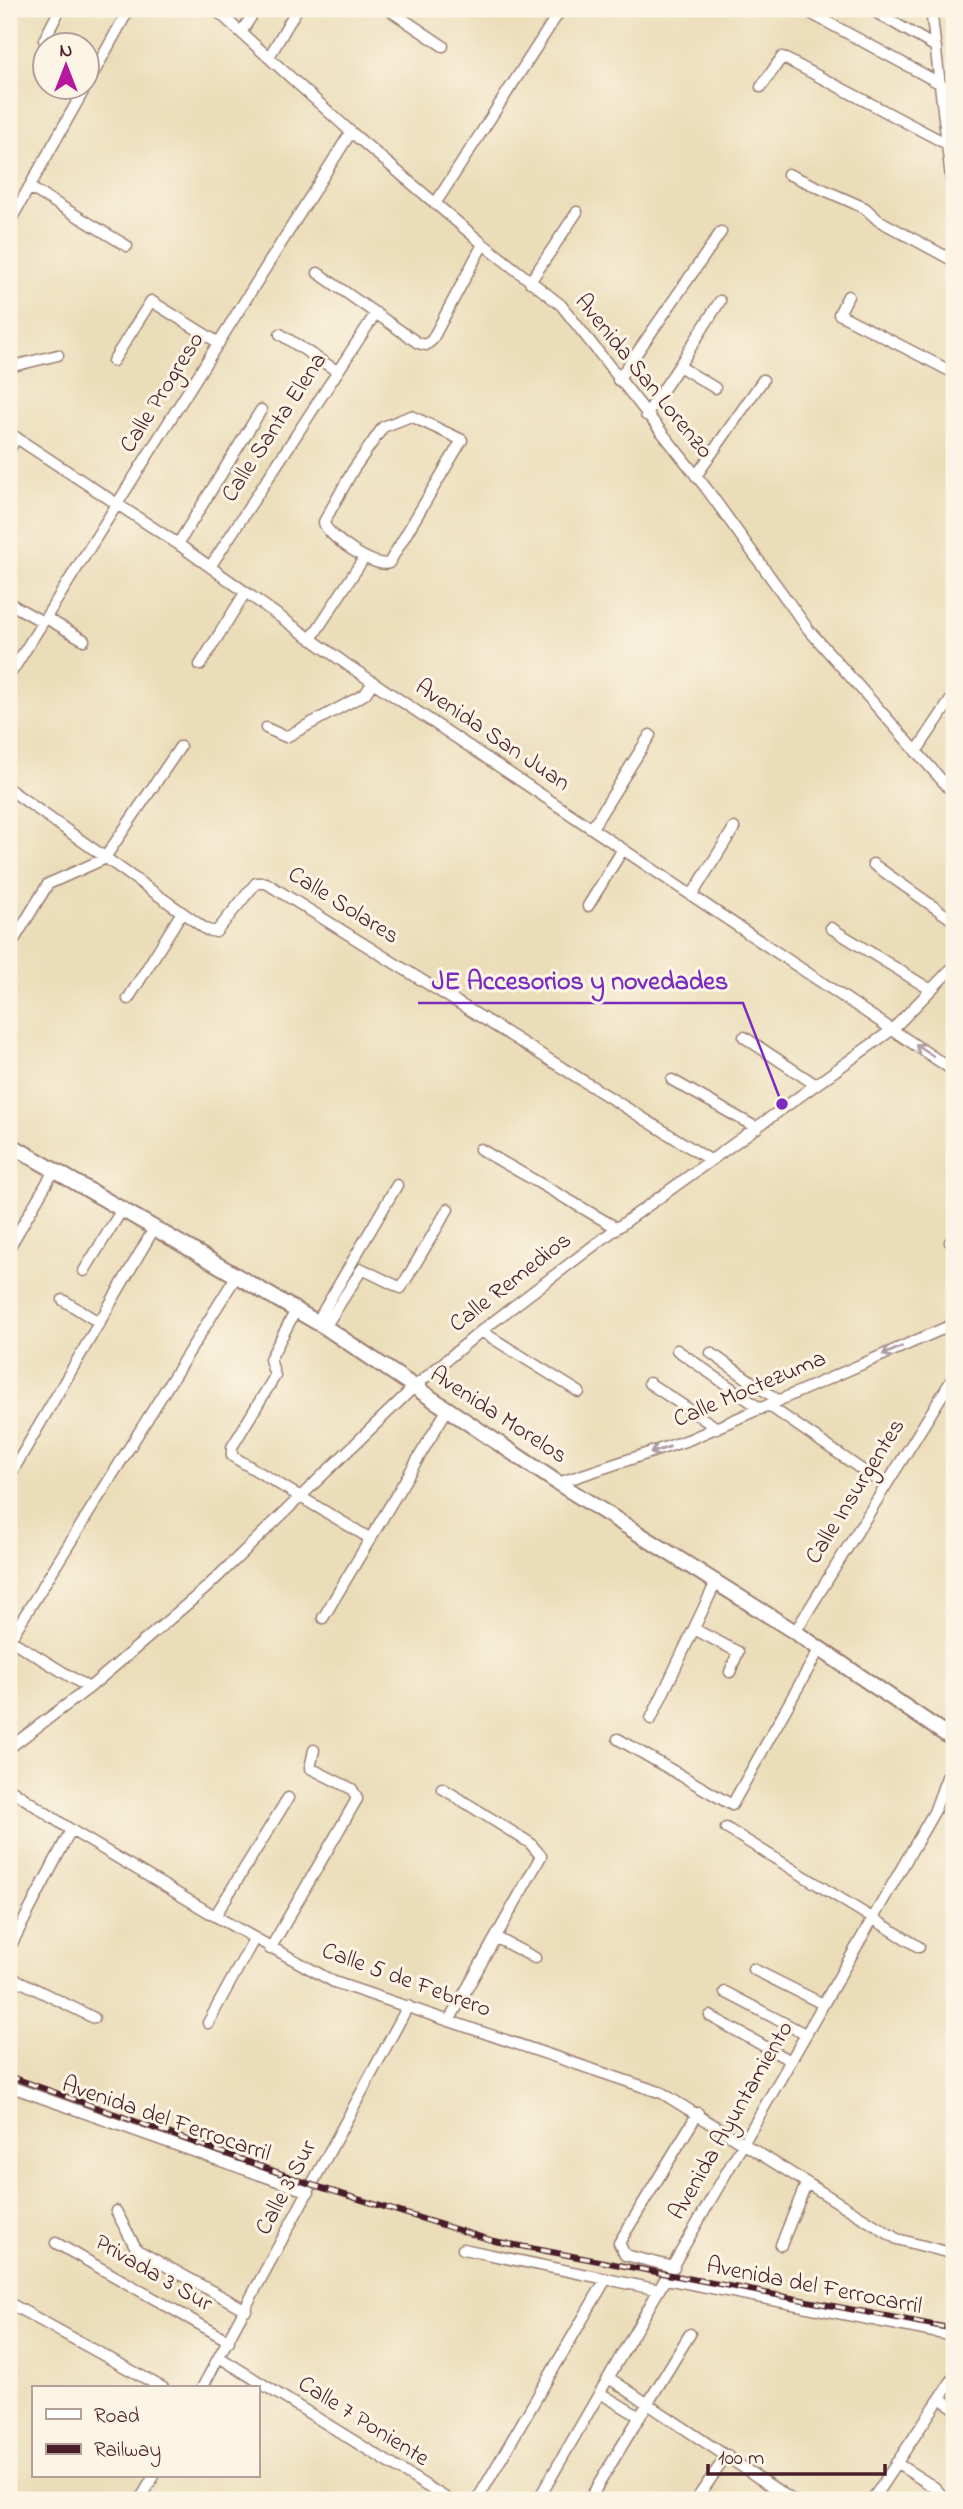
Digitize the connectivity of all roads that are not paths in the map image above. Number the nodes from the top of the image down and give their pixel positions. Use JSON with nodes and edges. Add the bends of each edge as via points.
{"nodes":[{"id":1,"x":60,"y":9,"type":"edge"},
{"id":2,"x":129,"y":9,"type":"edge"},
{"id":3,"x":215,"y":9,"type":"edge"},
{"id":4,"x":256,"y":9,"type":"edge"},
{"id":5,"x":297,"y":9,"type":"edge"},
{"id":6,"x":388,"y":9,"type":"edge"},
{"id":7,"x":561,"y":9,"type":"edge"},
{"id":8,"x":803,"y":9,"type":"edge"},
{"id":9,"x":870,"y":9,"type":"edge"},
{"id":10,"x":931,"y":9,"type":"edge"},
{"id":11,"x":242,"y":31,"type":"junction"},
{"id":12,"x":48,"y":32,"type":"edge"},
{"id":13,"x":443,"y":46,"type":"dead end"},
{"id":14,"x":936,"y":47,"type":"junction"},
{"id":15,"x":269,"y":57,"type":"junction"},
{"id":16,"x":102,"y":58,"type":"edge"},
{"id":17,"x":939,"y":80,"type":"junction"},
{"id":18,"x":761,"y":87,"type":"dead end"},
{"id":19,"x":954,"y":91,"type":"edge"},
{"id":20,"x":77,"y":102,"type":"edge"},
{"id":21,"x":351,"y":132,"type":"junction"},
{"id":22,"x":947,"y":144,"type":"junction"},
{"id":23,"x":788,"y":174,"type":"dead end"},
{"id":24,"x":29,"y":187,"type":"junction"},
{"id":25,"x":954,"y":203,"type":"edge"},
{"id":26,"x":435,"y":204,"type":"junction"},
{"id":27,"x":577,"y":212,"type":"dead end"},
{"id":28,"x":9,"y":223,"type":"edge"},
{"id":29,"x":721,"y":232,"type":"dead end"},
{"id":30,"x":483,"y":244,"type":"junction"},
{"id":31,"x":127,"y":246,"type":"dead end"},
{"id":32,"x":954,"y":261,"type":"edge"},
{"id":33,"x":318,"y":273,"type":"dead end"},
{"id":34,"x":530,"y":282,"type":"junction"},
{"id":35,"x":848,"y":296,"type":"dead end"},
{"id":36,"x":720,"y":300,"type":"dead end"},
{"id":37,"x":376,"y":313,"type":"junction"},
{"id":38,"x":280,"y":334,"type":"dead end"},
{"id":39,"x":219,"y":343,"type":"junction"},
{"id":40,"x":58,"y":355,"type":"dead end"},
{"id":41,"x":113,"y":361,"type":"dead end"},
{"id":42,"x":679,"y":366,"type":"junction"},
{"id":43,"x":9,"y":367,"type":"edge"},
{"id":44,"x":337,"y":371,"type":"junction"},
{"id":45,"x":954,"y":373,"type":"edge"},
{"id":46,"x":618,"y":380,"type":"junction"},
{"id":47,"x":763,"y":380,"type":"dead end"},
{"id":48,"x":715,"y":388,"type":"dead end"},
{"id":49,"x":261,"y":410,"type":"dead end"},
{"id":50,"x":646,"y":415,"type":"junction"},
{"id":51,"x":12,"y":435,"type":"edge"},
{"id":52,"x":9,"y":451,"type":"edge"},
{"id":53,"x":696,"y":476,"type":"junction"},
{"id":54,"x":118,"y":504,"type":"junction"},
{"id":55,"x":177,"y":544,"type":"junction"},
{"id":56,"x":364,"y":558,"type":"junction"},
{"id":57,"x":210,"y":567,"type":"junction"},
{"id":58,"x":245,"y":593,"type":"junction"},
{"id":59,"x":9,"y":603,"type":"edge"},
{"id":60,"x":44,"y":620,"type":"junction"},
{"id":61,"x":311,"y":639,"type":"junction"},
{"id":62,"x":84,"y":640,"type":"dead end"},
{"id":63,"x":200,"y":665,"type":"dead end"},
{"id":64,"x":9,"y":676,"type":"edge"},
{"id":65,"x":373,"y":682,"type":"junction"},
{"id":66,"x":953,"y":702,"type":"edge"},
{"id":67,"x":266,"y":728,"type":"dead end"},
{"id":68,"x":650,"y":735,"type":"dead end"},
{"id":69,"x":180,"y":747,"type":"dead end"},
{"id":70,"x":916,"y":752,"type":"junction"},
{"id":71,"x":9,"y":789,"type":"edge"},
{"id":72,"x":954,"y":794,"type":"edge"},
{"id":73,"x":592,"y":828,"type":"junction"},
{"id":74,"x":734,"y":828,"type":"dead end"},
{"id":75,"x":623,"y":849,"type":"junction"},
{"id":76,"x":104,"y":859,"type":"junction"},
{"id":77,"x":873,"y":864,"type":"dead end"},
{"id":78,"x":692,"y":894,"type":"junction"},
{"id":79,"x":588,"y":906,"type":"dead end"},
{"id":80,"x":182,"y":912,"type":"junction"},
{"id":81,"x":954,"y":921,"type":"edge"},
{"id":82,"x":831,"y":928,"type":"dead end"},
{"id":83,"x":9,"y":948,"type":"edge"},
{"id":84,"x":954,"y":966,"type":"edge"},
{"id":85,"x":931,"y":990,"type":"junction"},
{"id":86,"x":128,"y":999,"type":"dead end"},
{"id":87,"x":893,"y":1029,"type":"junction"},
{"id":88,"x":744,"y":1037,"type":"dead end"},
{"id":89,"x":954,"y":1071,"type":"edge"},
{"id":90,"x":672,"y":1080,"type":"dead end"},
{"id":91,"x":816,"y":1085,"type":"junction"},
{"id":92,"x":757,"y":1128,"type":"junction"},
{"id":93,"x":9,"y":1144,"type":"edge"},
{"id":94,"x":480,"y":1149,"type":"dead end"},
{"id":95,"x":710,"y":1160,"type":"junction"},
{"id":96,"x":55,"y":1168,"type":"junction"},
{"id":97,"x":397,"y":1185,"type":"dead end"},
{"id":98,"x":123,"y":1208,"type":"junction"},
{"id":99,"x":448,"y":1209,"type":"dead end"},
{"id":100,"x":155,"y":1227,"type":"junction"},
{"id":101,"x":617,"y":1228,"type":"junction"},
{"id":102,"x":9,"y":1248,"type":"edge"},
{"id":103,"x":84,"y":1271,"type":"dead end"},
{"id":104,"x":237,"y":1275,"type":"junction"},
{"id":105,"x":63,"y":1300,"type":"dead end"},
{"id":106,"x":296,"y":1310,"type":"junction"},
{"id":107,"x":100,"y":1323,"type":"junction"},
{"id":108,"x":321,"y":1324,"type":"junction"},
{"id":109,"x":954,"y":1324,"type":"edge"},
{"id":110,"x":481,"y":1331,"type":"junction"},
{"id":111,"x":677,"y":1350,"type":"dead end"},
{"id":112,"x":711,"y":1353,"type":"dead end"},
{"id":113,"x":954,"y":1376,"type":"edge"},
{"id":114,"x":649,"y":1383,"type":"dead end"},
{"id":115,"x":413,"y":1388,"type":"junction"},
{"id":116,"x":579,"y":1392,"type":"dead end"},
{"id":117,"x":779,"y":1401,"type":"junction"},
{"id":118,"x":765,"y":1407,"type":"junction"},
{"id":119,"x":447,"y":1410,"type":"junction"},
{"id":120,"x":717,"y":1428,"type":"junction"},
{"id":121,"x":9,"y":1477,"type":"edge"},
{"id":122,"x":558,"y":1483,"type":"junction"},
{"id":123,"x":884,"y":1485,"type":"junction"},
{"id":124,"x":302,"y":1498,"type":"junction"},
{"id":125,"x":371,"y":1539,"type":"junction"},
{"id":126,"x":716,"y":1583,"type":"junction"},
{"id":127,"x":323,"y":1618,"type":"dead end"},
{"id":128,"x":694,"y":1629,"type":"junction"},
{"id":129,"x":795,"y":1632,"type":"junction"},
{"id":130,"x":9,"y":1639,"type":"edge"},
{"id":131,"x":820,"y":1648,"type":"junction"},
{"id":132,"x":730,"y":1672,"type":"dead end"},
{"id":133,"x":89,"y":1688,"type":"junction"},
{"id":134,"x":651,"y":1719,"type":"dead end"},
{"id":135,"x":953,"y":1734,"type":"edge"},
{"id":136,"x":618,"y":1739,"type":"dead end"},
{"id":137,"x":9,"y":1748,"type":"edge"},
{"id":138,"x":314,"y":1750,"type":"dead end"},
{"id":139,"x":954,"y":1758,"type":"edge"},
{"id":140,"x":442,"y":1788,"type":"dead end"},
{"id":141,"x":10,"y":1792,"type":"edge"},
{"id":142,"x":288,"y":1798,"type":"dead end"},
{"id":143,"x":726,"y":1828,"type":"dead end"},
{"id":144,"x":71,"y":1830,"type":"junction"},
{"id":145,"x":215,"y":1916,"type":"junction"},
{"id":146,"x":873,"y":1918,"type":"junction"},
{"id":147,"x":497,"y":1938,"type":"junction"},
{"id":148,"x":254,"y":1939,"type":"junction"},
{"id":149,"x":919,"y":1947,"type":"dead end"},
{"id":150,"x":9,"y":1949,"type":"edge"},
{"id":151,"x":270,"y":1949,"type":"junction"},
{"id":152,"x":535,"y":1958,"type":"dead end"},
{"id":153,"x":753,"y":1969,"type":"dead end"},
{"id":154,"x":9,"y":1976,"type":"edge"},
{"id":155,"x":725,"y":1992,"type":"dead end"},
{"id":156,"x":823,"y":2004,"type":"junction"},
{"id":157,"x":408,"y":2006,"type":"junction"},
{"id":158,"x":710,"y":2016,"type":"dead end"},
{"id":159,"x":94,"y":2018,"type":"dead end"},
{"id":160,"x":450,"y":2019,"type":"junction"},
{"id":161,"x":208,"y":2023,"type":"dead end"},
{"id":162,"x":805,"y":2034,"type":"junction"},
{"id":163,"x":790,"y":2061,"type":"junction"},
{"id":164,"x":9,"y":2086,"type":"edge"},
{"id":165,"x":698,"y":2113,"type":"junction"},
{"id":166,"x":744,"y":2143,"type":"junction"},
{"id":167,"x":806,"y":2185,"type":"junction"},
{"id":168,"x":309,"y":2192,"type":"junction"},
{"id":169,"x":116,"y":2211,"type":"dead end"},
{"id":170,"x":56,"y":2243,"type":"dead end"},
{"id":171,"x":781,"y":2245,"type":"dead end"},
{"id":172,"x":463,"y":2249,"type":"dead end"},
{"id":173,"x":954,"y":2254,"type":"edge"},
{"id":174,"x":674,"y":2267,"type":"junction"},
{"id":175,"x":606,"y":2279,"type":"junction"},
{"id":176,"x":666,"y":2280,"type":"junction"},
{"id":177,"x":659,"y":2290,"type":"junction"},
{"id":178,"x":9,"y":2303,"type":"edge"},
{"id":179,"x":246,"y":2311,"type":"junction"},
{"id":180,"x":690,"y":2334,"type":"dead end"},
{"id":181,"x":954,"y":2336,"type":"edge"},
{"id":182,"x":229,"y":2340,"type":"junction"},
{"id":183,"x":219,"y":2357,"type":"junction"},
{"id":184,"x":954,"y":2377,"type":"edge"},
{"id":185,"x":609,"y":2378,"type":"junction"},
{"id":186,"x":159,"y":2386,"type":"edge"},
{"id":187,"x":203,"y":2386,"type":"edge"},
{"id":188,"x":600,"y":2393,"type":"junction"},
{"id":189,"x":940,"y":2398,"type":"junction"},
{"id":190,"x":648,"y":2403,"type":"junction"},
{"id":191,"x":954,"y":2408,"type":"edge"},
{"id":192,"x":640,"y":2417,"type":"junction"},
{"id":193,"x":727,"y":2455,"type":"junction"},
{"id":194,"x":896,"y":2463,"type":"junction"},
{"id":195,"x":153,"y":2478,"type":"edge"},
{"id":196,"x":140,"y":2500,"type":"edge"},
{"id":197,"x":449,"y":2500,"type":"edge"},
{"id":198,"x":477,"y":2500,"type":"edge"},
{"id":199,"x":538,"y":2500,"type":"edge"},
{"id":200,"x":589,"y":2500,"type":"edge"},
{"id":201,"x":696,"y":2500,"type":"edge"},
{"id":202,"x":792,"y":2500,"type":"edge"},
{"id":203,"x":872,"y":2500,"type":"edge"},
{"id":204,"x":946,"y":2500,"type":"edge"}],
"edges":[{"from":1,"to":12,"type":"street"},
{"from":2,"to":16,"type":"street"},
{"from":3,"to":11,"type":"street","name":"Avenida San Lorenzo"},
{"from":4,"to":11,"type":"street"},
{"from":5,"to":15,"type":"street"},
{"from":6,"to":13,"type":"street"},
{"from":7,"to":26,"type":"street"},
{"from":8,"to":17,"type":"street"},
{"from":9,"to":14,"type":"street"},
{"from":10,"to":14,"type":"street"},
{"from":11,"to":15,"type":"street","name":"Avenida San Lorenzo"},
{"from":14,"to":17,"type":"street"},
{"from":15,"to":21,"type":"street","name":"Avenida San Lorenzo"},
{"from":17,"to":19,"type":"street"},
{"from":17,"to":22,"type":"street"},
{"from":18,"to":22,"type":"street","via":[[782,57]]},
{"from":20,"to":24,"type":"street"},
{"from":21,"to":26,"type":"street","name":"Avenida San Lorenzo"},
{"from":21,"to":39,"type":"street","name":"Calle Progreso"},
{"from":22,"to":25,"type":"street"},
{"from":23,"to":32,"type":"street","via":[[865,208],[878,220]]},
{"from":24,"to":28,"type":"street"},
{"from":24,"to":31,"type":"street"},
{"from":26,"to":30,"type":"street","name":"Avenida San Lorenzo"},
{"from":27,"to":34,"type":"street"},
{"from":29,"to":46,"type":"street"},
{"from":30,"to":34,"type":"street","name":"Avenida San Lorenzo"},
{"from":30,"to":37,"type":"street","via":[[426,345]]},
{"from":33,"to":37,"type":"street"},
{"from":34,"to":46,"type":"street","name":"Avenida San Lorenzo","via":[[561,306]]},
{"from":35,"to":45,"type":"street","via":[[839,314]]},
{"from":36,"to":42,"type":"street"},
{"from":37,"to":44,"type":"street","name":"Calle Santa Elena"},
{"from":38,"to":44,"type":"street"},
{"from":39,"to":41,"type":"street","via":[[151,300]]},
{"from":39,"to":54,"type":"street","name":"Calle Progreso"},
{"from":40,"to":43,"type":"street"},
{"from":42,"to":48,"type":"street"},
{"from":42,"to":50,"type":"street"},
{"from":44,"to":57,"type":"street","name":"Calle Santa Elena"},
{"from":46,"to":50,"type":"street","name":"Avenida San Lorenzo"},
{"from":47,"to":53,"type":"street"},
{"from":49,"to":55,"type":"street"},
{"from":50,"to":53,"type":"street","name":"Avenida San Lorenzo"},
{"from":51,"to":52,"type":"street"},
{"from":51,"to":54,"type":"street","name":"Avenida San Juan"},
{"from":53,"to":70,"type":"street","name":"Avenida San Lorenzo","via":[[808,629]]},
{"from":54,"to":55,"type":"street","name":"Avenida San Juan"},
{"from":54,"to":60,"type":"street","name":"Calle Progreso"},
{"from":55,"to":57,"type":"street","name":"Avenida San Juan"},
{"from":56,"to":56,"type":"street","via":[[324,526],[353,470],[383,427],[411,416],[462,440],[389,563]]},
{"from":56,"to":61,"type":"street"},
{"from":57,"to":58,"type":"street","name":"Avenida San Juan"},
{"from":58,"to":61,"type":"street","name":"Avenida San Juan"},
{"from":58,"to":63,"type":"street"},
{"from":59,"to":60,"type":"street"},
{"from":60,"to":62,"type":"street"},
{"from":60,"to":64,"type":"street","name":"Calle Progreso"},
{"from":61,"to":65,"type":"street","name":"Avenida San Juan"},
{"from":65,"to":67,"type":"street","via":[[365,694],[286,737]]},
{"from":65,"to":73,"type":"street","name":"Avenida San Juan"},
{"from":66,"to":70,"type":"street"},
{"from":68,"to":73,"type":"street"},
{"from":69,"to":76,"type":"street"},
{"from":70,"to":72,"type":"street","name":"Avenida San Lorenzo"},
{"from":71,"to":76,"type":"street","name":"Calle Solares"},
{"from":73,"to":75,"type":"street","name":"Avenida San Juan"},
{"from":74,"to":78,"type":"street"},
{"from":75,"to":78,"type":"street","name":"Avenida San Juan"},
{"from":75,"to":79,"type":"street"},
{"from":76,"to":80,"type":"street","name":"Calle Solares"},
{"from":76,"to":83,"type":"street","via":[[48,884]]},
{"from":77,"to":81,"type":"street"},
{"from":78,"to":87,"type":"street","name":"Avenida San Juan"},
{"from":80,"to":86,"type":"street"},
{"from":80,"to":95,"type":"street","name":"Calle Solares","via":[[216,932],[256,883],[266,883]]},
{"from":82,"to":85,"type":"street"},
{"from":84,"to":85,"type":"street","name":"Calle Remedios"},
{"from":85,"to":87,"type":"street","name":"Calle Remedios"},
{"from":89,"to":87,"type":"street","name":"Avenida San Juan","one_way":true},
{"from":87,"to":91,"type":"street","name":"Calle Remedios"},
{"from":88,"to":91,"type":"street"},
{"from":90,"to":92,"type":"street"},
{"from":91,"to":92,"type":"street","name":"Calle Remedios"},
{"from":92,"to":95,"type":"street","name":"Calle Remedios"},
{"from":93,"to":96,"type":"street","name":"Avenida Morelos"},
{"from":94,"to":101,"type":"street"},
{"from":95,"to":101,"type":"street","name":"Calle Remedios"},
{"from":96,"to":98,"type":"street","name":"Avenida Morelos"},
{"from":96,"to":102,"type":"street"},
{"from":97,"to":108,"type":"street"},
{"from":98,"to":100,"type":"street","name":"Avenida Morelos"},
{"from":98,"to":103,"type":"street"},
{"from":99,"to":108,"type":"street","via":[[401,1288],[362,1269]]},
{"from":100,"to":104,"type":"street","name":"Avenida Morelos"},
{"from":100,"to":107,"type":"street"},
{"from":101,"to":110,"type":"street","name":"Calle Remedios"},
{"from":104,"to":106,"type":"street","name":"Avenida Morelos"},
{"from":104,"to":130,"type":"street"},
{"from":105,"to":107,"type":"street"},
{"from":106,"to":108,"type":"street","name":"Avenida Morelos"},
{"from":106,"to":124,"type":"street","via":[[270,1359],[275,1376],[231,1450],[237,1460]]},
{"from":107,"to":121,"type":"street"},
{"from":108,"to":115,"type":"street","name":"Avenida Morelos"},
{"from":109,"to":117,"type":"street","name":"Calle Moctezuma","one_way":true},
{"from":110,"to":115,"type":"street","name":"Calle Remedios"},
{"from":110,"to":116,"type":"street"},
{"from":111,"to":118,"type":"street"},
{"from":112,"to":117,"type":"street"},
{"from":113,"to":123,"type":"street","name":"Calle Insurgentes"},
{"from":114,"to":120,"type":"street"},
{"from":115,"to":119,"type":"street","name":"Avenida Morelos"},
{"from":115,"to":124,"type":"street","name":"Calle Remedios"},
{"from":117,"to":118,"type":"street","name":"Calle Moctezuma"},
{"from":118,"to":120,"type":"street","name":"Calle Moctezuma"},
{"from":118,"to":123,"type":"street"},
{"from":119,"to":122,"type":"street","name":"Avenida Morelos"},
{"from":119,"to":125,"type":"street"},
{"from":120,"to":122,"type":"street","name":"Calle Moctezuma","one_way":true},
{"from":122,"to":126,"type":"street","name":"Avenida Morelos"},
{"from":123,"to":129,"type":"street","name":"Calle Insurgentes"},
{"from":124,"to":125,"type":"street"},
{"from":124,"to":133,"type":"street","name":"Calle Remedios"},
{"from":125,"to":127,"type":"street"},
{"from":126,"to":128,"type":"street"},
{"from":126,"to":129,"type":"street","name":"Avenida Morelos"},
{"from":128,"to":132,"type":"street","via":[[738,1652]]},
{"from":128,"to":134,"type":"street"},
{"from":129,"to":131,"type":"street","name":"Avenida Morelos"},
{"from":130,"to":133,"type":"street"},
{"from":131,"to":135,"type":"street","name":"Avenida Morelos"},
{"from":131,"to":136,"type":"street","via":[[733,1805]]},
{"from":133,"to":137,"type":"street","name":"Calle Remedios"},
{"from":138,"to":151,"type":"street","via":[[313,1771],[356,1792],[357,1799]]},
{"from":139,"to":146,"type":"street","name":"Avenida Ayuntamiento","via":[[934,1812]]},
{"from":140,"to":147,"type":"street","via":[[530,1843],[541,1856]]},
{"from":141,"to":144,"type":"street","name":"Calle 5 de Febrero"},
{"from":142,"to":145,"type":"street"},
{"from":143,"to":146,"type":"street"},
{"from":144,"to":145,"type":"street","name":"Calle 5 de Febrero"},
{"from":144,"to":150,"type":"street"},
{"from":145,"to":148,"type":"street","name":"Calle 5 de Febrero"},
{"from":146,"to":149,"type":"street"},
{"from":146,"to":156,"type":"street","name":"Avenida Ayuntamiento"},
{"from":147,"to":152,"type":"street"},
{"from":147,"to":160,"type":"street"},
{"from":148,"to":151,"type":"street","name":"Calle 5 de Febrero"},
{"from":148,"to":161,"type":"street"},
{"from":151,"to":157,"type":"street","name":"Calle 5 de Febrero","via":[[334,1982]]},
{"from":153,"to":156,"type":"street"},
{"from":154,"to":159,"type":"street"},
{"from":155,"to":162,"type":"street"},
{"from":156,"to":162,"type":"street","name":"Avenida Ayuntamiento"},
{"from":157,"to":160,"type":"street","name":"Calle 5 de Febrero"},
{"from":157,"to":168,"type":"street","name":"Calle 3 Sur"},
{"from":158,"to":163,"type":"street"},
{"from":160,"to":165,"type":"street","name":"Calle 5 de Febrero","via":[[651,2089]]},
{"from":162,"to":163,"type":"street","name":"Avenida Ayuntamiento"},
{"from":163,"to":166,"type":"street","name":"Avenida Ayuntamiento"},
{"from":164,"to":168,"type":"street","name":"Avenida del Ferrocarril"},
{"from":165,"to":166,"type":"street","name":"Calle 5 de Febrero"},
{"from":165,"to":174,"type":"street","via":[[619,2243],[625,2255]]},
{"from":166,"to":167,"type":"street","name":"Calle 5 de Febrero"},
{"from":166,"to":174,"type":"street","name":"Avenida Ayuntamiento"},
{"from":167,"to":171,"type":"street"},
{"from":167,"to":173,"type":"street","name":"Calle 5 de Febrero","via":[[897,2239]]},
{"from":168,"to":179,"type":"street","name":"Calle 3 Sur"},
{"from":169,"to":179,"type":"street","via":[[137,2250]]},
{"from":170,"to":182,"type":"street","name":"Privada 3 Sur"},
{"from":172,"to":175,"type":"street"},
{"from":174,"to":176,"type":"street","name":"Avenida Ayuntamiento"},
{"from":175,"to":177,"type":"street"},
{"from":175,"to":198,"type":"street"},
{"from":176,"to":177,"type":"street","name":"Avenida Ayuntamiento"},
{"from":176,"to":181,"type":"street","name":"Avenida del Ferrocarril"},
{"from":177,"to":185,"type":"street","name":"Avenida Ayuntamiento"},
{"from":178,"to":186,"type":"street"},
{"from":179,"to":182,"type":"street","name":"Calle 3 Sur"},
{"from":180,"to":190,"type":"street"},
{"from":182,"to":183,"type":"street","name":"Calle 3 Sur"},
{"from":183,"to":187,"type":"street","name":"Calle 3 Sur"},
{"from":183,"to":197,"type":"street","name":"Calle 7 Poniente"},
{"from":184,"to":189,"type":"street"},
{"from":185,"to":188,"type":"street","name":"Avenida Ayuntamiento"},
{"from":185,"to":190,"type":"street"},
{"from":188,"to":192,"type":"street"},
{"from":188,"to":199,"type":"street","name":"Avenida Ayuntamiento"},
{"from":189,"to":191,"type":"street"},
{"from":189,"to":194,"type":"street"},
{"from":190,"to":192,"type":"street"},
{"from":190,"to":193,"type":"street"},
{"from":192,"to":200,"type":"street"},
{"from":193,"to":201,"type":"street"},
{"from":193,"to":202,"type":"street"},
{"from":194,"to":203,"type":"street"},
{"from":194,"to":204,"type":"street"},
{"from":195,"to":196,"type":"street"}]}
